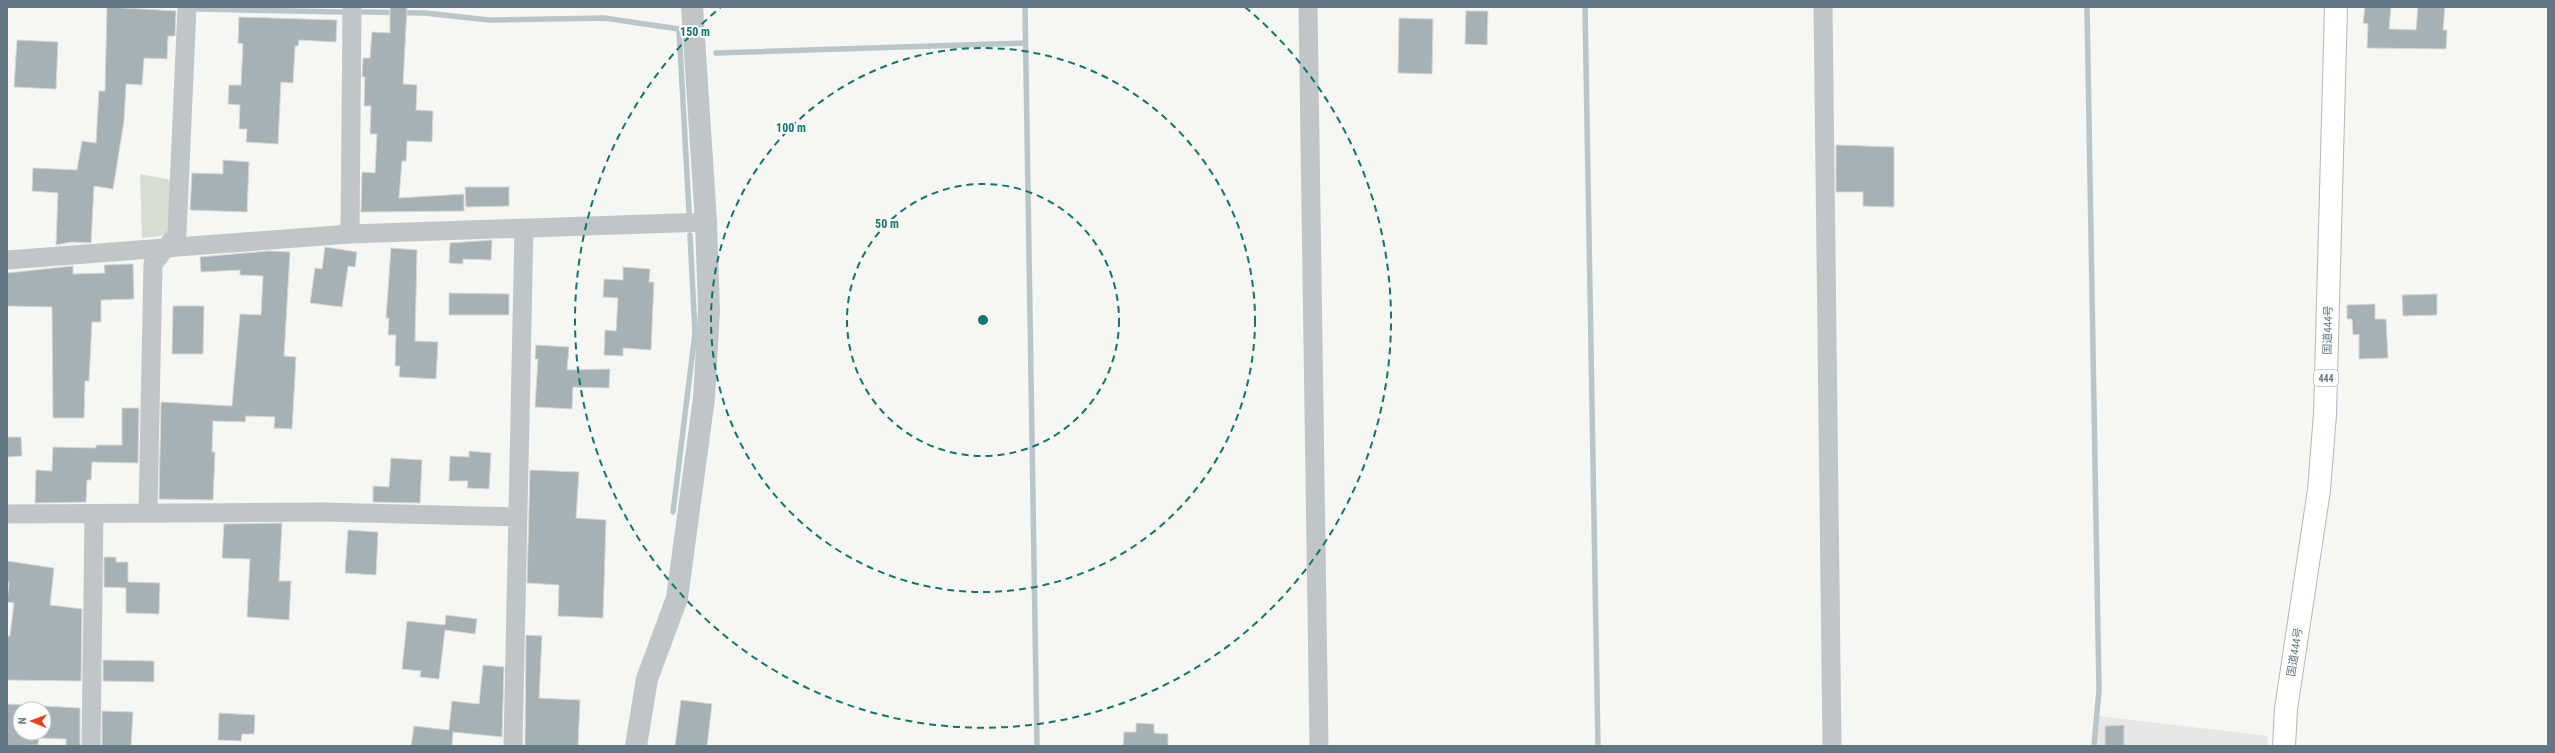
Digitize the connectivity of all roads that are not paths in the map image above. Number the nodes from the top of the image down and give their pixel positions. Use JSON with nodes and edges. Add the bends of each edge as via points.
{"nodes":[{"id":1,"x":187,"y":7,"type":"edge"},
{"id":2,"x":352,"y":7,"type":"edge"},
{"id":3,"x":692,"y":7,"type":"edge"},
{"id":4,"x":1308,"y":7,"type":"edge"},
{"id":5,"x":1823,"y":7,"type":"edge"},
{"id":6,"x":2336,"y":7,"type":"edge"},
{"id":7,"x":706,"y":222,"type":"junction"},
{"id":8,"x":524,"y":228,"type":"junction"},
{"id":9,"x":350,"y":234,"type":"junction"},
{"id":10,"x":166,"y":248,"type":"junction"},
{"id":11,"x":7,"y":260,"type":"edge"},
{"id":12,"x":148,"y":512,"type":"junction"},
{"id":13,"x":7,"y":514,"type":"edge"},
{"id":14,"x":94,"y":514,"type":"junction"},
{"id":15,"x":518,"y":517,"type":"junction"},
{"id":16,"x":91,"y":746,"type":"edge"},
{"id":17,"x":513,"y":746,"type":"edge"},
{"id":18,"x":636,"y":746,"type":"edge"},
{"id":19,"x":1319,"y":746,"type":"edge"},
{"id":20,"x":1832,"y":746,"type":"edge"},
{"id":21,"x":2284,"y":746,"type":"edge"}],
"edges":[{"from":1,"to":10,"type":"street","via":[[177,234]]},
{"from":2,"to":9,"type":"street"},
{"from":3,"to":7,"type":"street"},
{"from":4,"to":19,"type":"street"},
{"from":5,"to":20,"type":"street"},
{"from":6,"to":21,"type":"highway","name":"国道444号","number":"444","via":[[2325,414],[2319,490],[2286,709]]},
{"from":7,"to":8,"type":"street"},
{"from":7,"to":18,"type":"street","via":[[709,310],[703,406],[677,598],[648,678]]},
{"from":8,"to":9,"type":"street"},
{"from":8,"to":15,"type":"street"},
{"from":9,"to":10,"type":"street"},
{"from":10,"to":11,"type":"street"},
{"from":10,"to":12,"type":"street","via":[[153,264]]},
{"from":12,"to":14,"type":"street"},
{"from":12,"to":15,"type":"street","via":[[412,513]]},
{"from":13,"to":14,"type":"street"},
{"from":14,"to":16,"type":"street"},
{"from":15,"to":17,"type":"street"}]}
